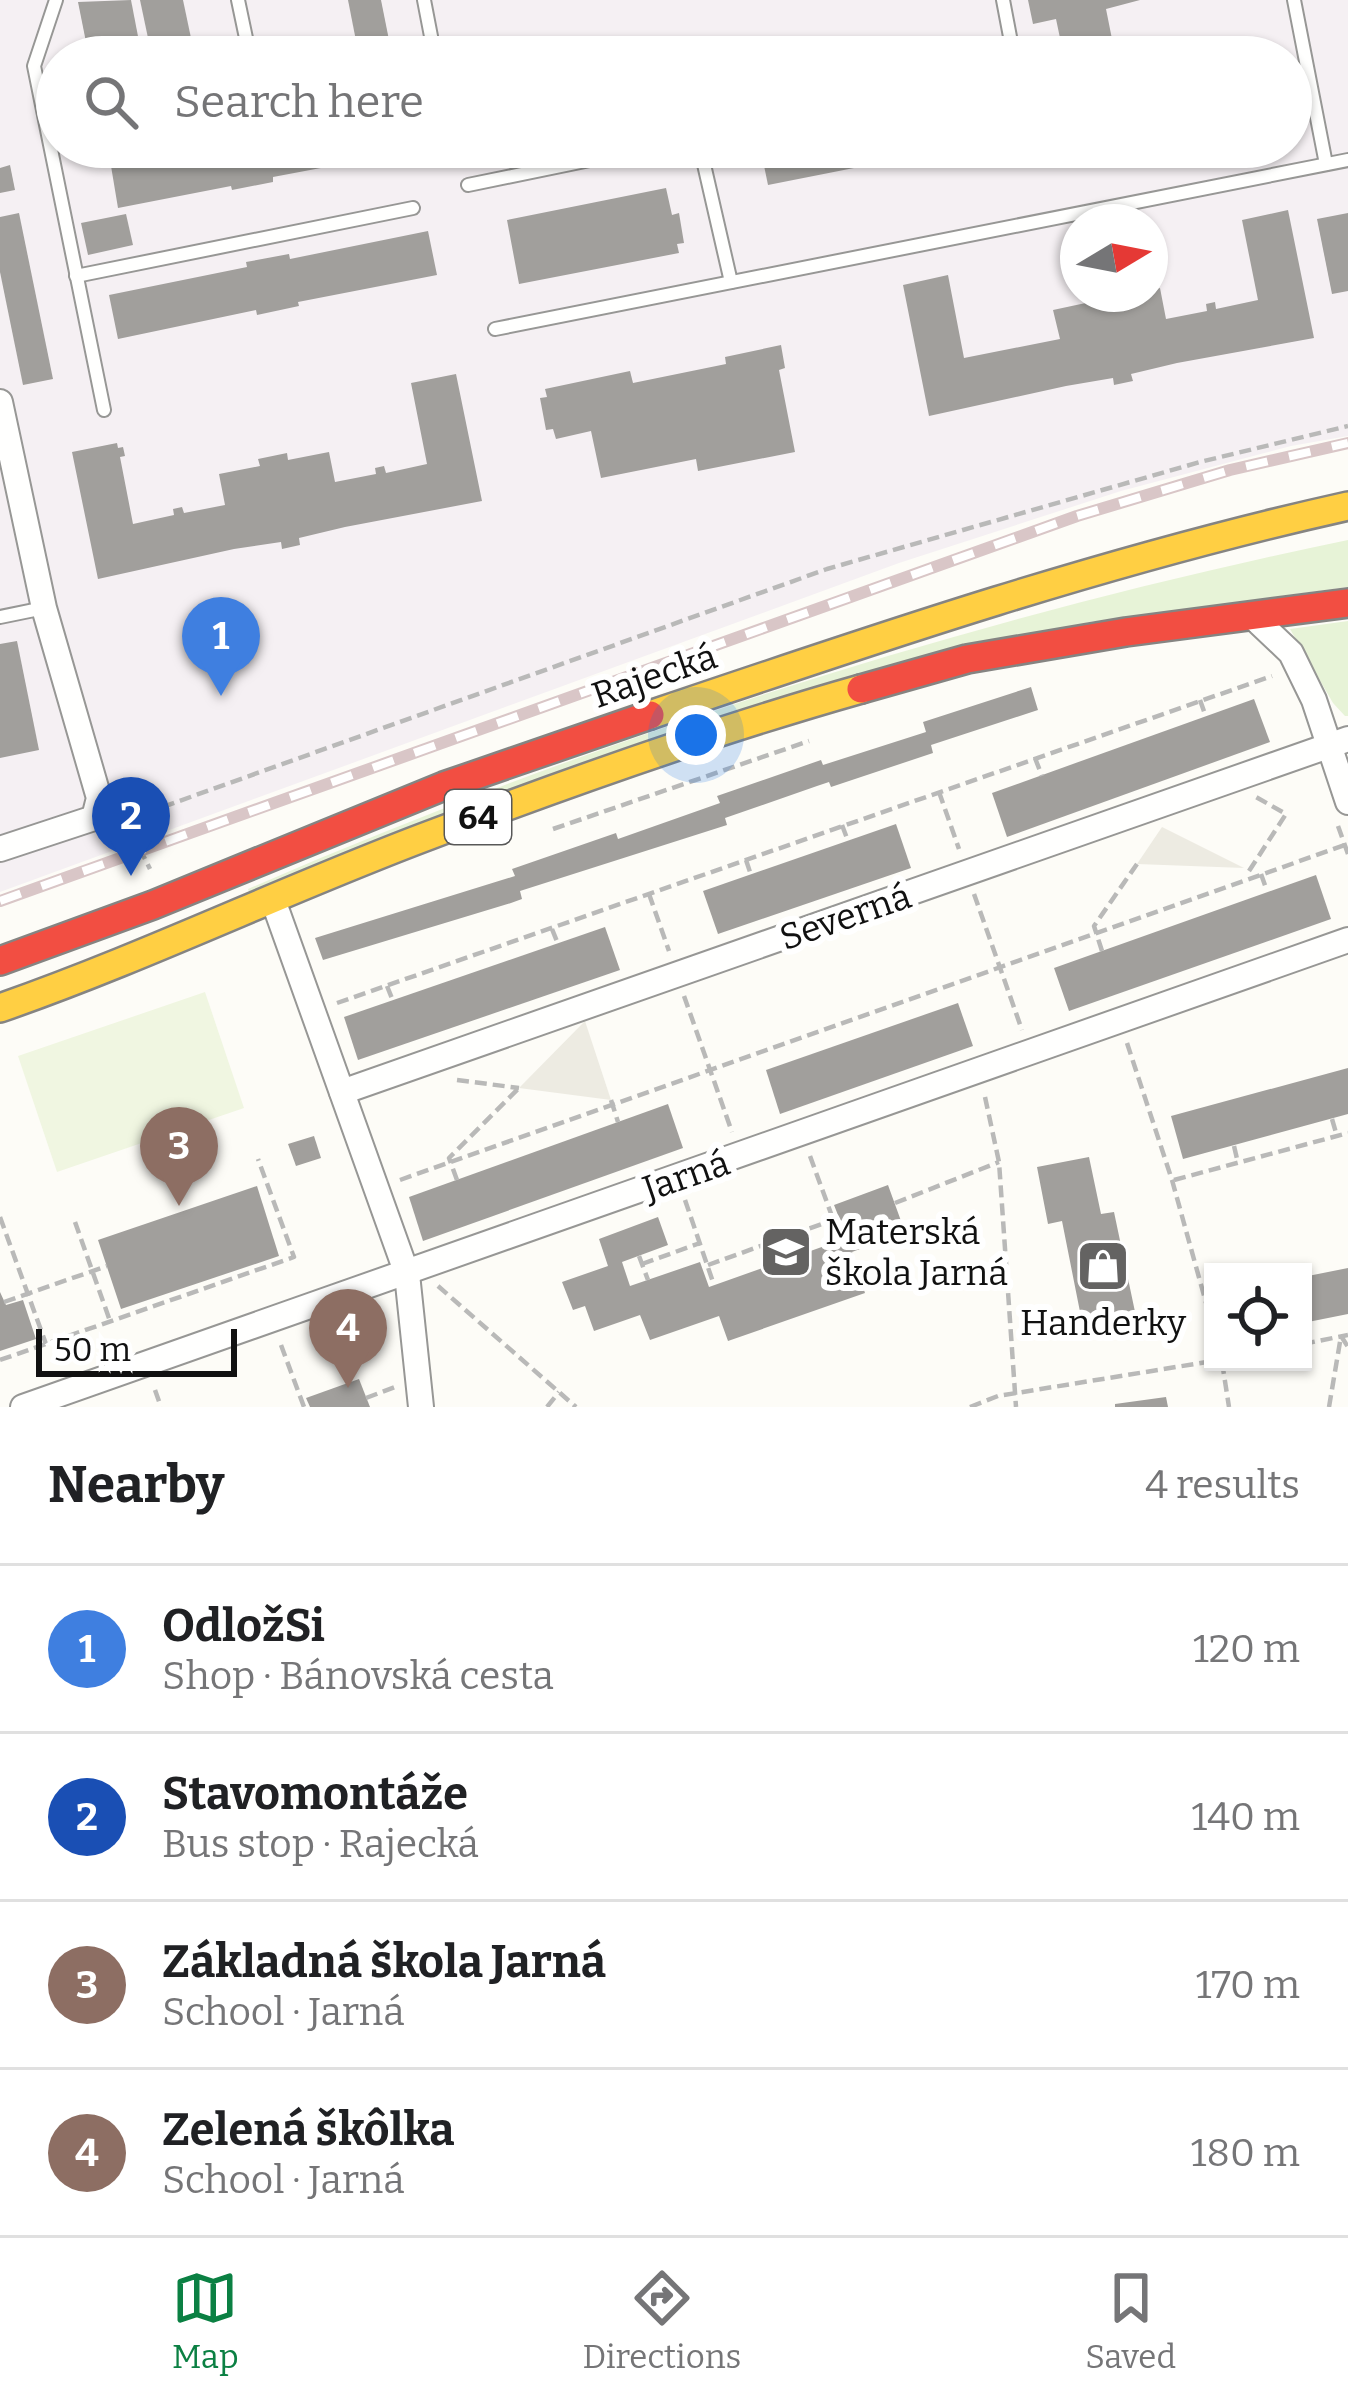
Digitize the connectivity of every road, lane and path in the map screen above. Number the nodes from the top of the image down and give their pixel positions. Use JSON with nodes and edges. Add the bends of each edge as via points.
{"nodes":[{"id":1,"x":56,"y":0,"type":"edge"},
{"id":2,"x":238,"y":0,"type":"edge"},
{"id":3,"x":424,"y":0,"type":"edge"},
{"id":4,"x":1003,"y":0,"type":"edge"},
{"id":5,"x":1294,"y":0,"type":"edge"},
{"id":6,"x":44,"y":36,"type":"edge"},
{"id":7,"x":246,"y":36,"type":"edge"},
{"id":8,"x":430,"y":36,"type":"edge"},
{"id":9,"x":1010,"y":36,"type":"edge"},
{"id":10,"x":1301,"y":36,"type":"edge"},
{"id":11,"x":1312,"y":92,"type":"edge"},
{"id":12,"x":1348,"y":160,"type":"edge"},
{"id":13,"x":1326,"y":164,"type":"junction"},
{"id":14,"x":1312,"y":167,"type":"edge"},
{"id":15,"x":54,"y":168,"type":"edge"},
{"id":16,"x":551,"y":168,"type":"edge"},
{"id":17,"x":705,"y":168,"type":"edge"},
{"id":18,"x":1306,"y":168,"type":"edge"},
{"id":19,"x":469,"y":185,"type":"dead end"},
{"id":20,"x":413,"y":208,"type":"dead end"},
{"id":21,"x":76,"y":277,"type":"junction"},
{"id":22,"x":731,"y":282,"type":"junction"},
{"id":23,"x":495,"y":328,"type":"dead end"},
{"id":24,"x":0,"y":402,"type":"edge"},
{"id":25,"x":104,"y":410,"type":"dead end"},
{"id":26,"x":1348,"y":427,"type":"edge"},
{"id":27,"x":1348,"y":506,"type":"edge"},
{"id":28,"x":1348,"y":603,"type":"edge"},
{"id":29,"x":44,"y":608,"type":"junction"},
{"id":30,"x":0,"y":616,"type":"edge"},
{"id":31,"x":1252,"y":616,"type":"junction"},
{"id":32,"x":1282,"y":673,"type":"dead end"},
{"id":33,"x":1200,"y":700,"type":"junction"},
{"id":34,"x":1206,"y":717,"type":"dead end"},
{"id":35,"x":822,"y":736,"type":"dead end"},
{"id":36,"x":1338,"y":742,"type":"edge"},
{"id":37,"x":1035,"y":758,"type":"junction"},
{"id":38,"x":1042,"y":776,"type":"dead end"},
{"id":39,"x":1228,"y":781,"type":"junction"},
{"id":40,"x":939,"y":792,"type":"junction"},
{"id":41,"x":124,"y":804,"type":"dead end"},
{"id":42,"x":1343,"y":814,"type":"edge"},
{"id":43,"x":130,"y":819,"type":"junction"},
{"id":44,"x":842,"y":825,"type":"junction"},
{"id":45,"x":533,"y":836,"type":"dead end"},
{"id":46,"x":848,"y":841,"type":"dead end"},
{"id":47,"x":1345,"y":845,"type":"junction"},
{"id":48,"x":0,"y":849,"type":"edge"},
{"id":49,"x":1348,"y":854,"type":"edge"},
{"id":50,"x":746,"y":860,"type":"junction"},
{"id":51,"x":1137,"y":864,"type":"dead end"},
{"id":52,"x":967,"y":872,"type":"junction"},
{"id":53,"x":1248,"y":872,"type":"junction"},
{"id":54,"x":1261,"y":874,"type":"junction"},
{"id":55,"x":751,"y":875,"type":"dead end"},
{"id":56,"x":138,"y":877,"type":"dead end"},
{"id":57,"x":1267,"y":891,"type":"dead end"},
{"id":58,"x":649,"y":894,"type":"junction"},
{"id":59,"x":273,"y":900,"type":"junction"},
{"id":60,"x":552,"y":929,"type":"junction"},
{"id":61,"x":1096,"y":932,"type":"junction"},
{"id":62,"x":1348,"y":940,"type":"edge"},
{"id":63,"x":558,"y":944,"type":"dead end"},
{"id":64,"x":1102,"y":951,"type":"dead end"},
{"id":65,"x":0,"y":961,"type":"edge"},
{"id":66,"x":1000,"y":966,"type":"junction"},
{"id":67,"x":676,"y":975,"type":"junction"},
{"id":68,"x":387,"y":986,"type":"junction"},
{"id":69,"x":393,"y":1001,"type":"dead end"},
{"id":70,"x":0,"y":1008,"type":"edge"},
{"id":71,"x":322,"y":1008,"type":"dead end"},
{"id":72,"x":1119,"y":1021,"type":"junction"},
{"id":73,"x":1030,"y":1053,"type":"junction"},
{"id":74,"x":711,"y":1070,"type":"junction"},
{"id":75,"x":977,"y":1071,"type":"junction"},
{"id":76,"x":519,"y":1088,"type":"dead end"},
{"id":77,"x":342,"y":1092,"type":"junction"},
{"id":78,"x":611,"y":1102,"type":"junction"},
{"id":79,"x":1332,"y":1119,"type":"dead end"},
{"id":80,"x":618,"y":1122,"type":"dead end"},
{"id":81,"x":802,"y":1133,"type":"junction"},
{"id":82,"x":1348,"y":1133,"type":"edge"},
{"id":83,"x":1337,"y":1136,"type":"junction"},
{"id":84,"x":1234,"y":1146,"type":"dead end"},
{"id":85,"x":740,"y":1155,"type":"junction"},
{"id":86,"x":258,"y":1159,"type":"dead end"},
{"id":87,"x":451,"y":1162,"type":"junction"},
{"id":88,"x":999,"y":1162,"type":"junction"},
{"id":89,"x":1238,"y":1163,"type":"junction"},
{"id":90,"x":677,"y":1178,"type":"junction"},
{"id":91,"x":457,"y":1180,"type":"dead end"},
{"id":92,"x":1172,"y":1180,"type":"junction"},
{"id":93,"x":387,"y":1185,"type":"dead end"},
{"id":94,"x":895,"y":1203,"type":"dead end"},
{"id":95,"x":833,"y":1220,"type":"junction"},
{"id":96,"x":1,"y":1222,"type":"edge"},
{"id":97,"x":75,"y":1222,"type":"dead end"},
{"id":98,"x":841,"y":1241,"type":"dead end"},
{"id":99,"x":700,"y":1243,"type":"junction"},
{"id":100,"x":639,"y":1256,"type":"dead end"},
{"id":101,"x":642,"y":1264,"type":"junction"},
{"id":102,"x":708,"y":1265,"type":"junction"},
{"id":103,"x":106,"y":1266,"type":"dead end"},
{"id":104,"x":92,"y":1271,"type":"junction"},
{"id":105,"x":407,"y":1274,"type":"junction"},
{"id":106,"x":648,"y":1280,"type":"dead end"},
{"id":107,"x":436,"y":1284,"type":"dead end"},
{"id":108,"x":715,"y":1285,"type":"dead end"},
{"id":109,"x":28,"y":1293,"type":"junction"},
{"id":110,"x":1204,"y":1296,"type":"edge"},
{"id":111,"x":4,"y":1302,"type":"dead end"},
{"id":112,"x":110,"y":1322,"type":"junction"},
{"id":113,"x":276,"y":1333,"type":"dead end"},
{"id":114,"x":1344,"y":1336,"type":"edge"},
{"id":115,"x":1312,"y":1342,"type":"edge"},
{"id":116,"x":46,"y":1344,"type":"junction"},
{"id":117,"x":1348,"y":1347,"type":"edge"},
{"id":118,"x":0,"y":1360,"type":"edge"},
{"id":119,"x":1204,"y":1363,"type":"edge"},
{"id":120,"x":1223,"y":1371,"type":"edge"},
{"id":121,"x":152,"y":1378,"type":"dead end"},
{"id":122,"x":408,"y":1383,"type":"dead end"},
{"id":123,"x":559,"y":1392,"type":"junction"},
{"id":124,"x":1016,"y":1394,"type":"junction"},
{"id":125,"x":366,"y":1398,"type":"dead end"},
{"id":126,"x":23,"y":1407,"type":"edge"},
{"id":127,"x":161,"y":1407,"type":"edge"},
{"id":128,"x":304,"y":1407,"type":"edge"},
{"id":129,"x":421,"y":1407,"type":"edge"},
{"id":130,"x":547,"y":1407,"type":"edge"},
{"id":131,"x":577,"y":1407,"type":"edge"},
{"id":132,"x":970,"y":1407,"type":"edge"},
{"id":133,"x":1016,"y":1407,"type":"edge"},
{"id":134,"x":1229,"y":1407,"type":"edge"},
{"id":135,"x":1329,"y":1407,"type":"edge"}],
"edges":[{"from":1,"to":6,"type":"lane"},
{"from":2,"to":7,"type":"lane"},
{"from":3,"to":8,"type":"lane"},
{"from":4,"to":9,"type":"lane"},
{"from":5,"to":10,"type":"lane"},
{"from":11,"to":13,"type":"lane"},
{"from":12,"to":13,"type":"lane"},
{"from":13,"to":14,"type":"lane"},
{"from":15,"to":21,"type":"lane"},
{"from":16,"to":19,"type":"lane"},
{"from":17,"to":22,"type":"lane"},
{"from":18,"to":22,"type":"lane"},
{"from":20,"to":21,"type":"lane"},
{"from":21,"to":25,"type":"lane"},
{"from":22,"to":23,"type":"lane"},
{"from":24,"to":29,"type":"street"},
{"from":26,"to":43,"type":"path","via":[[826,569]]},
{"from":27,"to":65,"type":"main road","name":"Rajecká","number":"64","via":[[1139,556],[885,634],[405,801]]},
{"from":28,"to":31,"type":"main road","name":"Rajecká","number":"64"},
{"from":29,"to":30,"type":"lane"},
{"from":29,"to":48,"type":"street","via":[[99,798],[94,818]]},
{"from":31,"to":36,"type":"street","via":[[1291,653]]},
{"from":31,"to":59,"type":"main road","name":"Rajecká","number":"64","via":[[967,659],[776,713],[450,827]]},
{"from":32,"to":33,"type":"path"},
{"from":33,"to":34,"type":"path"},
{"from":33,"to":37,"type":"path"},
{"from":35,"to":45,"type":"path"},
{"from":36,"to":39,"type":"street","name":"Severná"},
{"from":36,"to":42,"type":"street"},
{"from":37,"to":38,"type":"path"},
{"from":37,"to":40,"type":"path"},
{"from":39,"to":52,"type":"street","name":"Severná"},
{"from":39,"to":53,"type":"path","via":[[1286,814]]},
{"from":40,"to":44,"type":"path"},
{"from":40,"to":52,"type":"path"},
{"from":41,"to":43,"type":"path"},
{"from":42,"to":47,"type":"path"},
{"from":43,"to":56,"type":"path","via":[[116,824],[119,836],[131,831],[152,872]]},
{"from":44,"to":46,"type":"path"},
{"from":44,"to":50,"type":"path"},
{"from":47,"to":49,"type":"path"},
{"from":47,"to":54,"type":"path"},
{"from":50,"to":55,"type":"path"},
{"from":50,"to":58,"type":"path"},
{"from":51,"to":61,"type":"path"},
{"from":52,"to":66,"type":"path"},
{"from":52,"to":67,"type":"street","name":"Severná"},
{"from":53,"to":54,"type":"path"},
{"from":53,"to":61,"type":"path"},
{"from":54,"to":57,"type":"path"},
{"from":58,"to":60,"type":"path"},
{"from":58,"to":67,"type":"path"},
{"from":59,"to":70,"type":"main road","name":"Rajecká","number":"64"},
{"from":59,"to":77,"type":"street"},
{"from":60,"to":63,"type":"path"},
{"from":60,"to":68,"type":"path"},
{"from":61,"to":64,"type":"path"},
{"from":61,"to":66,"type":"path"},
{"from":62,"to":72,"type":"street","name":"Jarná"},
{"from":66,"to":73,"type":"path"},
{"from":66,"to":74,"type":"path"},
{"from":67,"to":74,"type":"path"},
{"from":67,"to":77,"type":"street","name":"Severná"},
{"from":68,"to":69,"type":"path"},
{"from":68,"to":71,"type":"path"},
{"from":72,"to":73,"type":"street","name":"Jarná"},
{"from":72,"to":92,"type":"path"},
{"from":73,"to":75,"type":"street","name":"Jarná"},
{"from":74,"to":78,"type":"path"},
{"from":74,"to":85,"type":"path"},
{"from":75,"to":81,"type":"street","name":"Jarná"},
{"from":75,"to":88,"type":"path"},
{"from":76,"to":87,"type":"path"},
{"from":77,"to":105,"type":"street"},
{"from":78,"to":80,"type":"path"},
{"from":78,"to":87,"type":"path"},
{"from":79,"to":83,"type":"path"},
{"from":81,"to":85,"type":"street","name":"Jarná"},
{"from":81,"to":95,"type":"path"},
{"from":82,"to":83,"type":"path"},
{"from":83,"to":89,"type":"path"},
{"from":84,"to":89,"type":"path"},
{"from":85,"to":90,"type":"street","name":"Jarná"},
{"from":86,"to":112,"type":"path","via":[[294,1257]]},
{"from":87,"to":91,"type":"path"},
{"from":87,"to":93,"type":"path"},
{"from":88,"to":94,"type":"path"},
{"from":88,"to":124,"type":"path"},
{"from":89,"to":92,"type":"path"},
{"from":90,"to":99,"type":"path"},
{"from":90,"to":105,"type":"street","name":"Jarná"},
{"from":92,"to":110,"type":"path"},
{"from":95,"to":98,"type":"path"},
{"from":95,"to":102,"type":"path"},
{"from":96,"to":109,"type":"path"},
{"from":97,"to":104,"type":"path"},
{"from":99,"to":101,"type":"path"},
{"from":99,"to":102,"type":"path"},
{"from":100,"to":101,"type":"path"},
{"from":101,"to":106,"type":"path"},
{"from":102,"to":108,"type":"path"},
{"from":103,"to":104,"type":"path"},
{"from":104,"to":109,"type":"path"},
{"from":104,"to":112,"type":"path"},
{"from":105,"to":126,"type":"street","name":"Jarná"},
{"from":105,"to":129,"type":"street"},
{"from":107,"to":123,"type":"path"},
{"from":109,"to":111,"type":"path"},
{"from":109,"to":116,"type":"path"},
{"from":112,"to":116,"type":"path"},
{"from":113,"to":128,"type":"path"},
{"from":114,"to":115,"type":"path"},
{"from":114,"to":117,"type":"path"},
{"from":114,"to":135,"type":"path"},
{"from":116,"to":118,"type":"path"},
{"from":119,"to":124,"type":"path"},
{"from":120,"to":134,"type":"path"},
{"from":121,"to":127,"type":"path"},
{"from":122,"to":125,"type":"path"},
{"from":123,"to":130,"type":"path"},
{"from":123,"to":131,"type":"path"},
{"from":124,"to":132,"type":"path"},
{"from":124,"to":133,"type":"path"}]}
